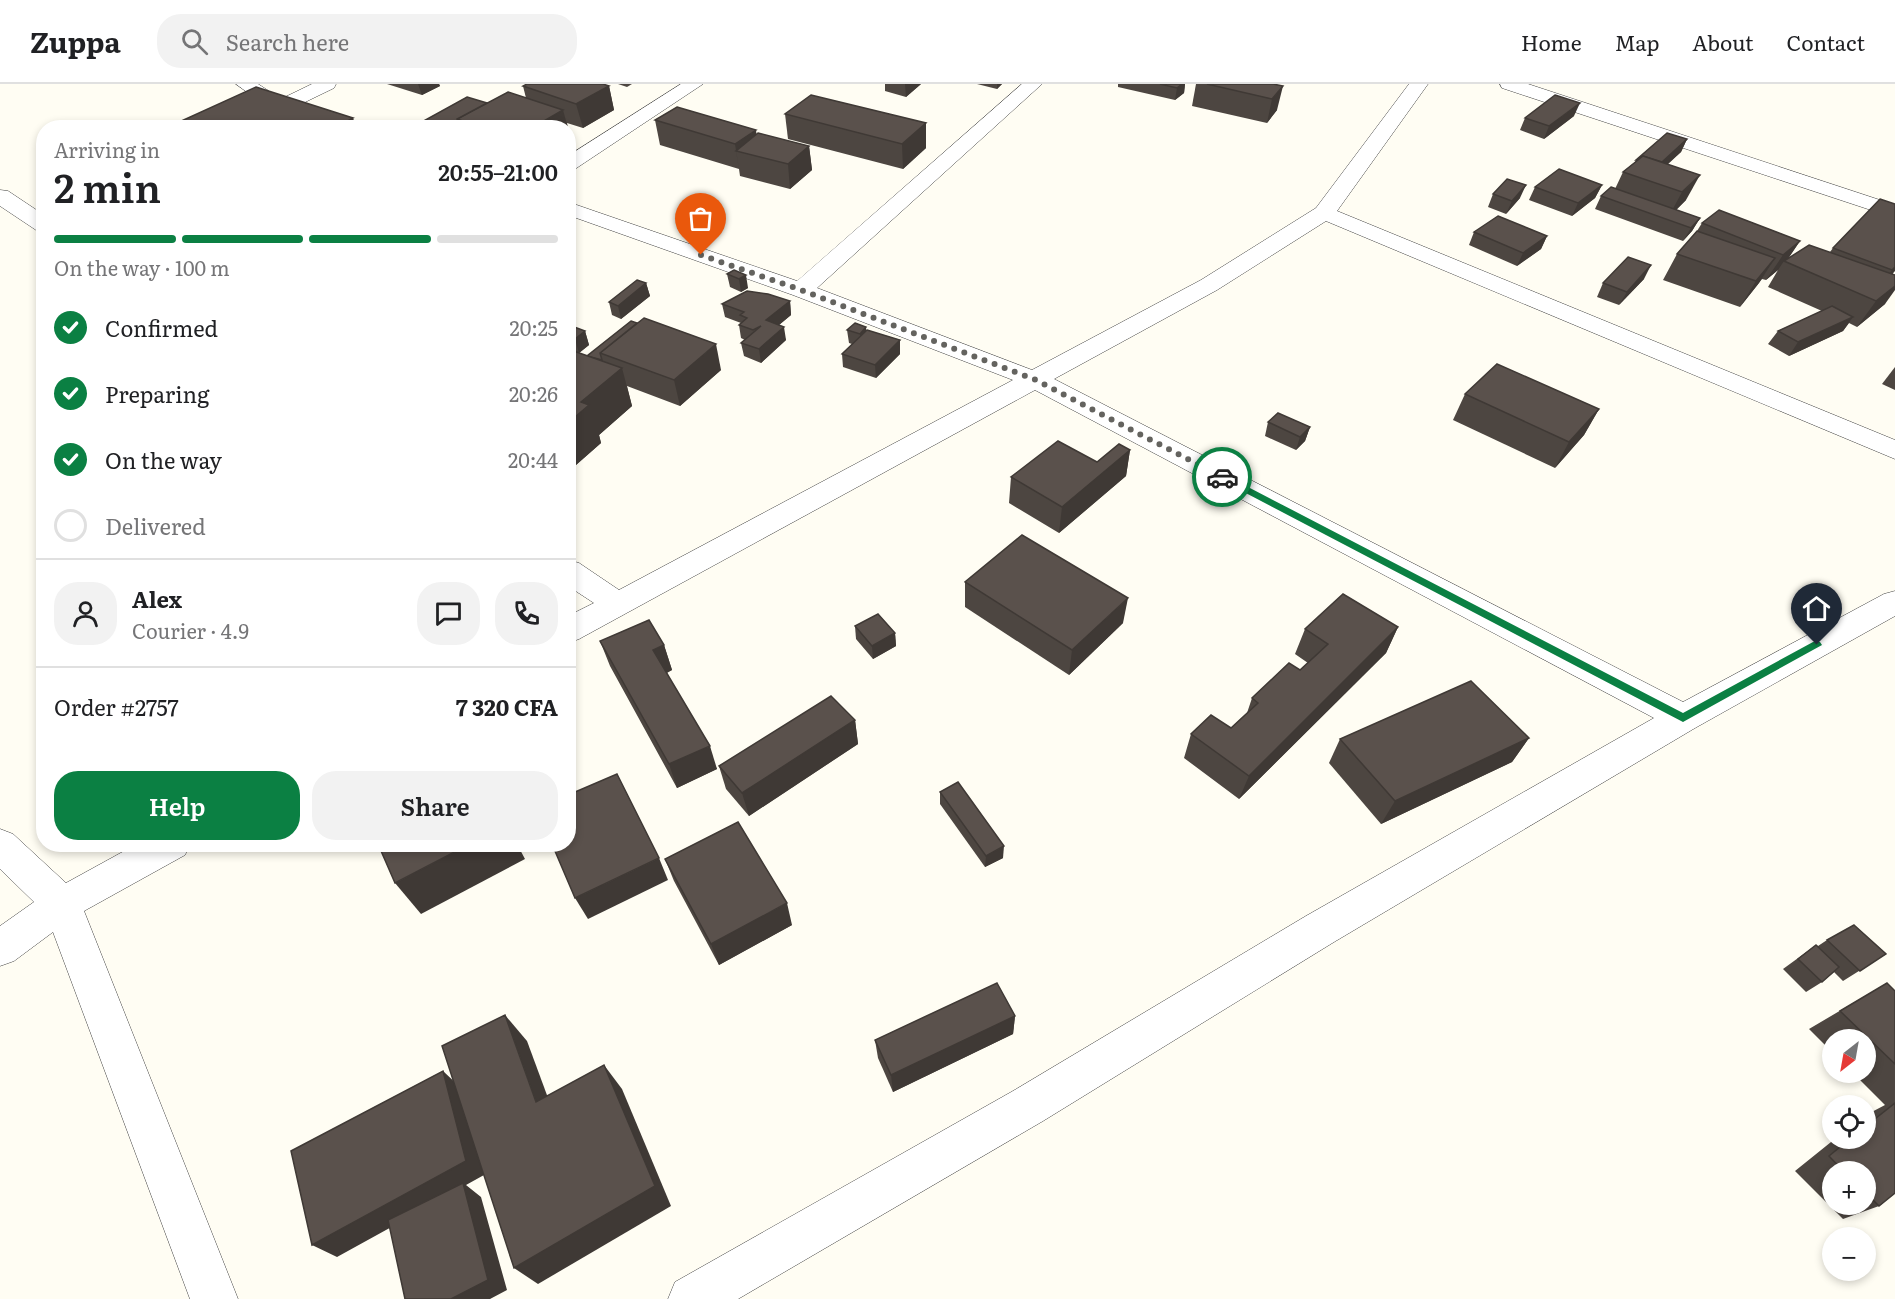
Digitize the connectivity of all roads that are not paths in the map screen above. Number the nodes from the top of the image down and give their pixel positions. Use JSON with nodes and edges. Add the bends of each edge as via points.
{"nodes":[{"id":1,"x":245,"y":84,"type":"edge"},
{"id":2,"x":327,"y":84,"type":"edge"},
{"id":3,"x":694,"y":84,"type":"edge"},
{"id":4,"x":1033,"y":84,"type":"edge"},
{"id":5,"x":1419,"y":84,"type":"edge"},
{"id":6,"x":1509,"y":84,"type":"edge"},
{"id":7,"x":280,"y":106,"type":"junction"},
{"id":8,"x":251,"y":120,"type":"edge"},
{"id":9,"x":319,"y":120,"type":"edge"},
{"id":10,"x":576,"y":160,"type":"edge"},
{"id":11,"x":0,"y":196,"type":"edge"},
{"id":12,"x":576,"y":211,"type":"edge"},
{"id":13,"x":1895,"y":212,"type":"edge"},
{"id":14,"x":1324,"y":213,"type":"junction"},
{"id":15,"x":36,"y":218,"type":"edge"},
{"id":16,"x":801,"y":290,"type":"junction"},
{"id":17,"x":1036,"y":380,"type":"junction"},
{"id":18,"x":1895,"y":450,"type":"edge"},
{"id":19,"x":576,"y":576,"type":"edge"},
{"id":20,"x":1895,"y":602,"type":"edge"},
{"id":21,"x":618,"y":604,"type":"junction"},
{"id":22,"x":576,"y":626,"type":"edge"},
{"id":23,"x":1683,"y":718,"type":"junction"},
{"id":24,"x":0,"y":845,"type":"edge"},
{"id":25,"x":157,"y":852,"type":"edge"},
{"id":26,"x":62,"y":904,"type":"junction"},
{"id":27,"x":0,"y":948,"type":"edge"},
{"id":28,"x":214,"y":1299,"type":"edge"},
{"id":29,"x":692,"y":1299,"type":"edge"}],
"edges":[{"from":1,"to":7,"type":"street"},
{"from":2,"to":7,"type":"street"},
{"from":3,"to":10,"type":"street"},
{"from":4,"to":16,"type":"street"},
{"from":5,"to":14,"type":"street"},
{"from":6,"to":13,"type":"street"},
{"from":7,"to":8,"type":"street"},
{"from":7,"to":9,"type":"street"},
{"from":11,"to":15,"type":"street"},
{"from":12,"to":16,"type":"street"},
{"from":14,"to":17,"type":"street","via":[[1209,285]]},
{"from":14,"to":18,"type":"street"},
{"from":16,"to":17,"type":"street"},
{"from":17,"to":21,"type":"street"},
{"from":17,"to":23,"type":"street"},
{"from":19,"to":21,"type":"street"},
{"from":20,"to":23,"type":"street"},
{"from":21,"to":22,"type":"street"},
{"from":23,"to":29,"type":"street","via":[[1320,929],[1028,1106]]},
{"from":24,"to":26,"type":"street"},
{"from":25,"to":26,"type":"street"},
{"from":26,"to":27,"type":"street"},
{"from":26,"to":28,"type":"street"}]}
